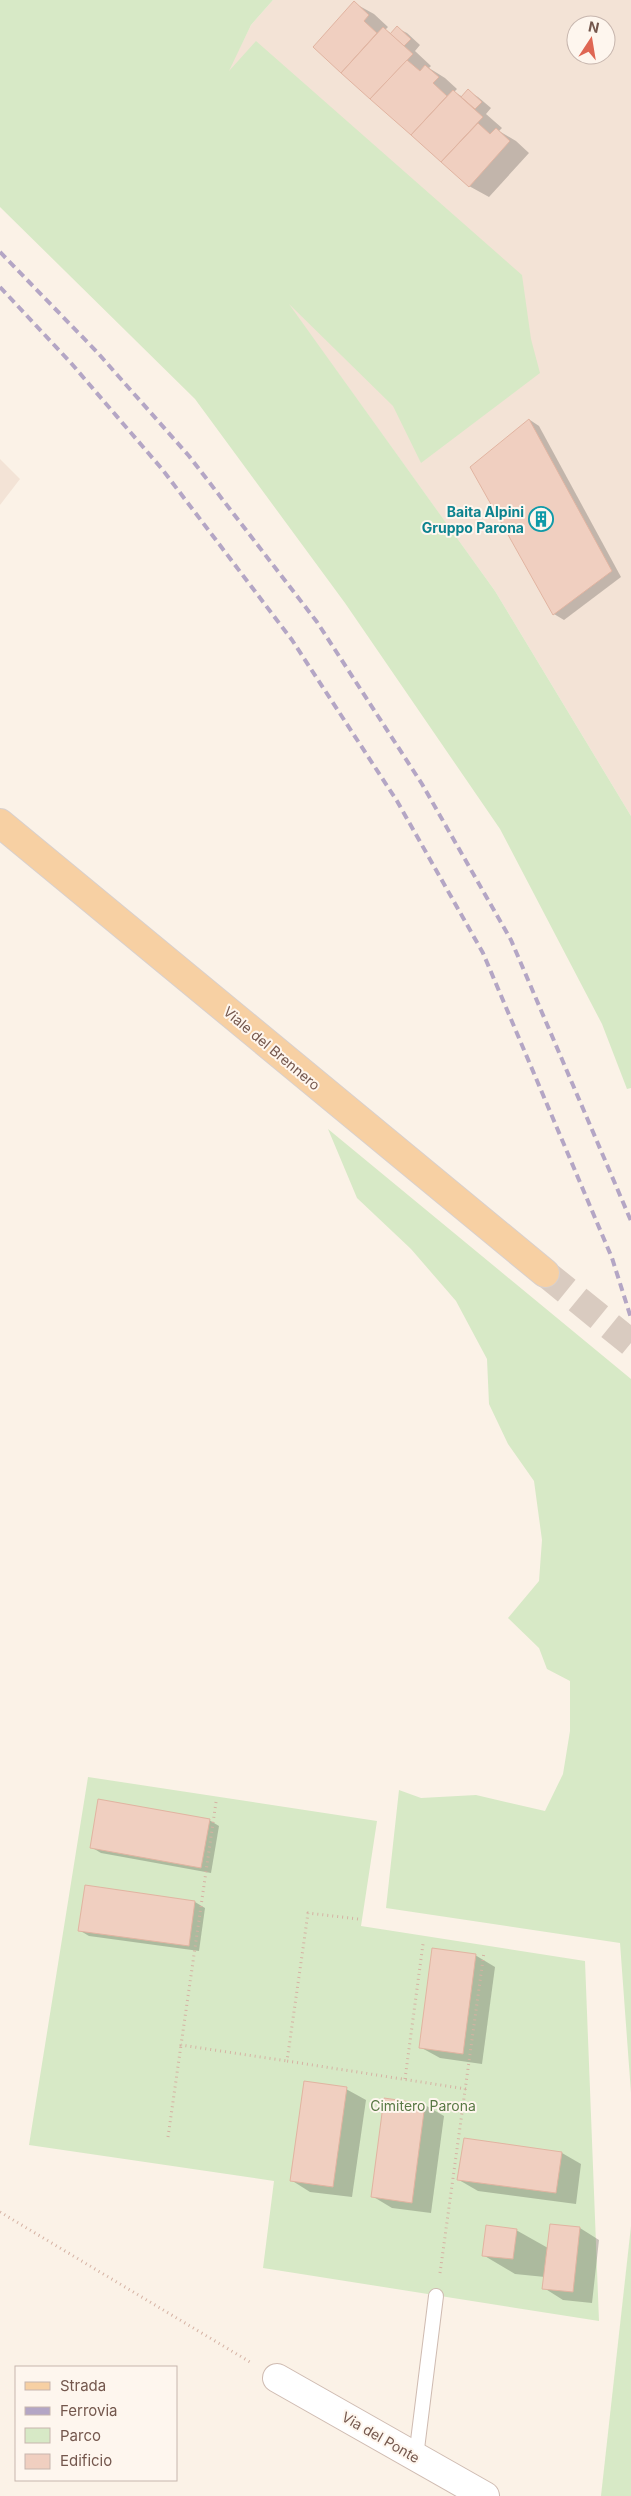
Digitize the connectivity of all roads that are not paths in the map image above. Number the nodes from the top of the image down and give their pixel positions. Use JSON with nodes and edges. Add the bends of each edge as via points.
{"nodes":[{"id":1,"x":0,"y":823,"type":"edge"},
{"id":2,"x":545,"y":1273,"type":"tunnel mouth"},
{"id":3,"x":436,"y":2296,"type":"road end"},
{"id":4,"x":276,"y":2378,"type":"road end"},
{"id":5,"x":416,"y":2457,"type":"junction"},
{"id":6,"x":485,"y":2496,"type":"edge"}],
"edges":[{"from":1,"to":2,"type":"main road","name":"Viale del Brennero"},
{"from":3,"to":5,"type":"lane"},
{"from":4,"to":5,"type":"street","name":"Via del Ponte"},
{"from":5,"to":6,"type":"street","name":"Via del Ponte"}]}
